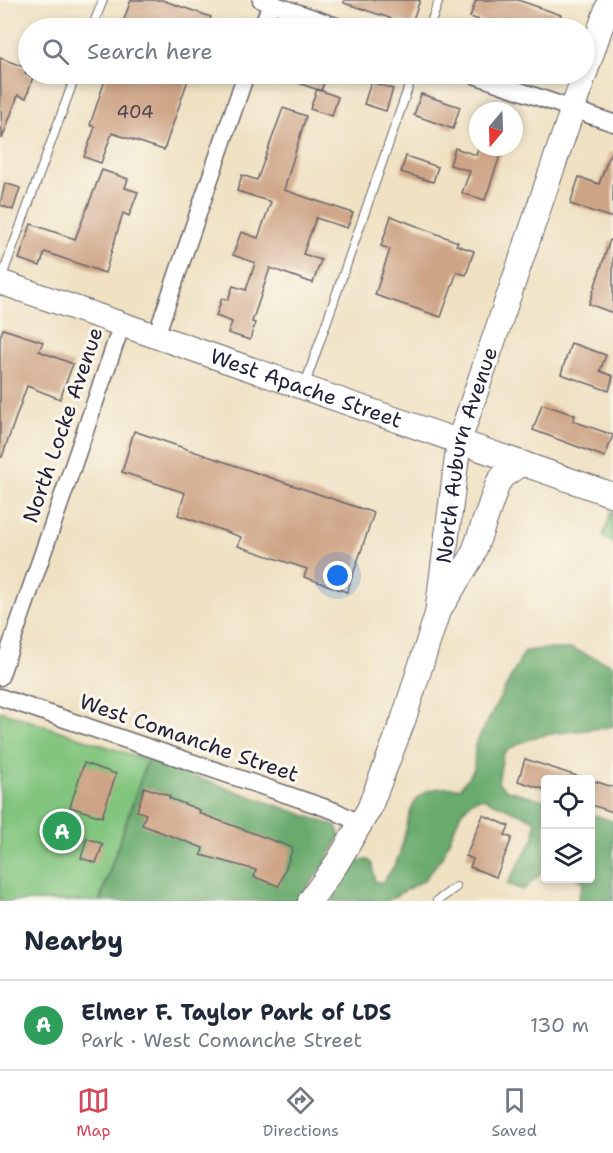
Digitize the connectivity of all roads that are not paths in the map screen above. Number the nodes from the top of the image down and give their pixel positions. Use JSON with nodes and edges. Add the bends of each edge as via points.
{"nodes":[{"id":1,"x":103,"y":0,"type":"edge"},
{"id":2,"x":439,"y":0,"type":"edge"},
{"id":3,"x":610,"y":0,"type":"edge"},
{"id":4,"x":267,"y":1,"type":"edge"},
{"id":5,"x":96,"y":18,"type":"edge"},
{"id":6,"x":264,"y":18,"type":"edge"},
{"id":7,"x":314,"y":18,"type":"edge"},
{"id":8,"x":433,"y":18,"type":"edge"},
{"id":9,"x":595,"y":43,"type":"edge"},
{"id":10,"x":72,"y":84,"type":"edge"},
{"id":11,"x":243,"y":84,"type":"edge"},
{"id":12,"x":410,"y":84,"type":"edge"},
{"id":13,"x":500,"y":84,"type":"edge"},
{"id":14,"x":581,"y":84,"type":"edge"},
{"id":15,"x":572,"y":109,"type":"junction"},
{"id":16,"x":613,"y":123,"type":"edge"},
{"id":17,"x":0,"y":282,"type":"edge"},
{"id":18,"x":122,"y":324,"type":"junction"},
{"id":19,"x":156,"y":336,"type":"junction"},
{"id":20,"x":304,"y":387,"type":"junction"},
{"id":21,"x":459,"y":441,"type":"junction"},
{"id":22,"x":522,"y":463,"type":"junction"},
{"id":23,"x":613,"y":495,"type":"edge"},
{"id":24,"x":436,"y":614,"type":"junction"},
{"id":25,"x":0,"y":677,"type":"edge"},
{"id":26,"x":0,"y":697,"type":"edge"},
{"id":27,"x":361,"y":824,"type":"junction"},
{"id":28,"x":456,"y":887,"type":"dead end"},
{"id":29,"x":310,"y":901,"type":"edge"},
{"id":30,"x":437,"y":901,"type":"edge"}],
"edges":[{"from":1,"to":5,"type":"lane"},
{"from":2,"to":8,"type":"lane"},
{"from":3,"to":9,"type":"main road","name":"North Auburn Avenue"},
{"from":4,"to":6,"type":"street"},
{"from":4,"to":7,"type":"street"},
{"from":10,"to":17,"type":"lane"},
{"from":11,"to":19,"type":"street"},
{"from":12,"to":20,"type":"lane"},
{"from":13,"to":15,"type":"street"},
{"from":14,"to":15,"type":"main road","name":"North Auburn Avenue"},
{"from":15,"to":16,"type":"street"},
{"from":15,"to":21,"type":"main road","name":"North Auburn Avenue"},
{"from":17,"to":18,"type":"main road","name":"West Apache Street"},
{"from":18,"to":19,"type":"main road","name":"West Apache Street"},
{"from":18,"to":25,"type":"street","name":"North Locke Avenue"},
{"from":19,"to":20,"type":"main road","name":"West Apache Street"},
{"from":20,"to":21,"type":"main road","name":"West Apache Street"},
{"from":21,"to":22,"type":"main road","name":"West Apache Street"},
{"from":21,"to":24,"type":"main road","name":"North Auburn Avenue"},
{"from":22,"to":23,"type":"main road","name":"West Apache Street"},
{"from":22,"to":24,"type":"main road","via":[[498,483],[472,557]]},
{"from":24,"to":27,"type":"main road","name":"North Auburn Avenue","via":[[403,721]]},
{"from":26,"to":27,"type":"street","name":"West Comanche Street","via":[[335,811]]},
{"from":27,"to":29,"type":"main road","name":"North Auburn Avenue"},
{"from":28,"to":30,"type":"lane"}]}
